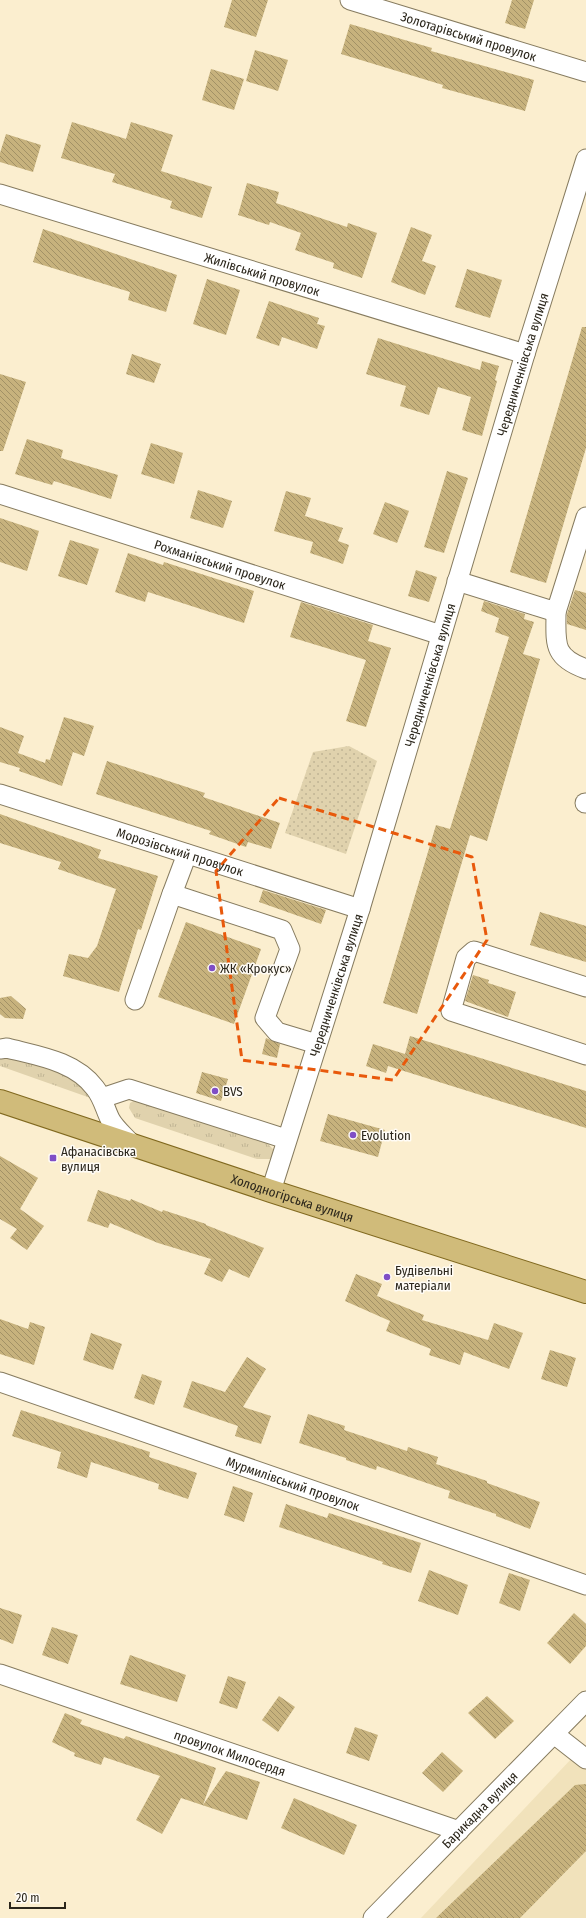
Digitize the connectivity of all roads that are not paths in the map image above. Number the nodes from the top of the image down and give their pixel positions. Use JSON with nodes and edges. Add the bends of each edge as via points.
{"nodes":[{"id":1,"x":350,"y":0,"type":"edge"},
{"id":2,"x":586,"y":72,"type":"edge"},
{"id":3,"x":586,"y":159,"type":"edge"},
{"id":4,"x":0,"y":194,"type":"edge"},
{"id":5,"x":525,"y":354,"type":"junction"},
{"id":6,"x":0,"y":494,"type":"edge"},
{"id":7,"x":586,"y":518,"type":"edge"},
{"id":8,"x":457,"y":581,"type":"junction"},
{"id":9,"x":556,"y":612,"type":"junction"},
{"id":10,"x":441,"y":635,"type":"junction"},
{"id":11,"x":586,"y":669,"type":"edge"},
{"id":12,"x":0,"y":794,"type":"edge"},
{"id":13,"x":187,"y":854,"type":"junction"},
{"id":14,"x":172,"y":894,"type":"junction"},
{"id":15,"x":360,"y":909,"type":"junction"},
{"id":16,"x":586,"y":987,"type":"edge"},
{"id":17,"x":135,"y":1000,"type":"dead end"},
{"id":18,"x":317,"y":1044,"type":"junction"},
{"id":19,"x":0,"y":1049,"type":"edge"},
{"id":20,"x":586,"y":1055,"type":"edge"},
{"id":21,"x":102,"y":1098,"type":"junction"},
{"id":22,"x":0,"y":1101,"type":"edge"},
{"id":23,"x":286,"y":1139,"type":"junction"},
{"id":24,"x":134,"y":1147,"type":"junction"},
{"id":25,"x":271,"y":1191,"type":"junction"},
{"id":26,"x":586,"y":1292,"type":"edge"},
{"id":27,"x":0,"y":1382,"type":"edge"},
{"id":28,"x":586,"y":1585,"type":"edge"},
{"id":29,"x":0,"y":1674,"type":"edge"},
{"id":30,"x":586,"y":1701,"type":"edge"},
{"id":31,"x":554,"y":1734,"type":"junction"},
{"id":32,"x":586,"y":1759,"type":"edge"},
{"id":33,"x":459,"y":1831,"type":"junction"},
{"id":34,"x":373,"y":1918,"type":"edge"}],
"edges":[{"from":1,"to":2,"type":"street","name":"Золотарівський провулок"},
{"from":3,"to":5,"type":"street","name":"Чередниченківська вулиця"},
{"from":4,"to":5,"type":"street","name":"Жилівський провулок"},
{"from":5,"to":8,"type":"street","name":"Чередниченківська вулиця"},
{"from":6,"to":10,"type":"street","name":"Рохманівський провулок"},
{"from":7,"to":9,"type":"street"},
{"from":8,"to":9,"type":"street"},
{"from":8,"to":10,"type":"street","name":"Чередниченківська вулиця"},
{"from":9,"to":11,"type":"street","via":[[556,642],[561,655]]},
{"from":10,"to":15,"type":"street","name":"Чередниченківська вулиця"},
{"from":12,"to":13,"type":"street","name":"Морозівський провулок"},
{"from":13,"to":14,"type":"street"},
{"from":13,"to":15,"type":"street","name":"Морозівський провулок"},
{"from":14,"to":17,"type":"street"},
{"from":14,"to":18,"type":"street","via":[[282,930],[290,949],[265,1018],[277,1032]]},
{"from":15,"to":18,"type":"street","name":"Чередниченківська вулиця"},
{"from":16,"to":20,"type":"street","via":[[474,951],[466,958],[451,1011]]},
{"from":18,"to":23,"type":"street","name":"Чередниченківська вулиця"},
{"from":19,"to":21,"type":"street","via":[[7,1048],[53,1060],[78,1072],[95,1087]]},
{"from":21,"to":23,"type":"street","via":[[129,1089]]},
{"from":21,"to":24,"type":"street","via":[[110,1120]]},
{"from":22,"to":24,"type":"main road","name":"Холодногірська вулиця"},
{"from":23,"to":25,"type":"street","name":"Чередниченківська вулиця"},
{"from":24,"to":25,"type":"main road","name":"Холодногірська вулиця"},
{"from":25,"to":26,"type":"main road","name":"Холодногірська вулиця"},
{"from":27,"to":28,"type":"street","name":"Мурмилівський провулок"},
{"from":29,"to":33,"type":"street","name":"провулок Милосердя"},
{"from":30,"to":31,"type":"street","name":"Барикадна вулиця"},
{"from":31,"to":32,"type":"street"},
{"from":31,"to":33,"type":"street","name":"Барикадна вулиця"},
{"from":33,"to":34,"type":"street","name":"Барикадна вулиця"}]}
